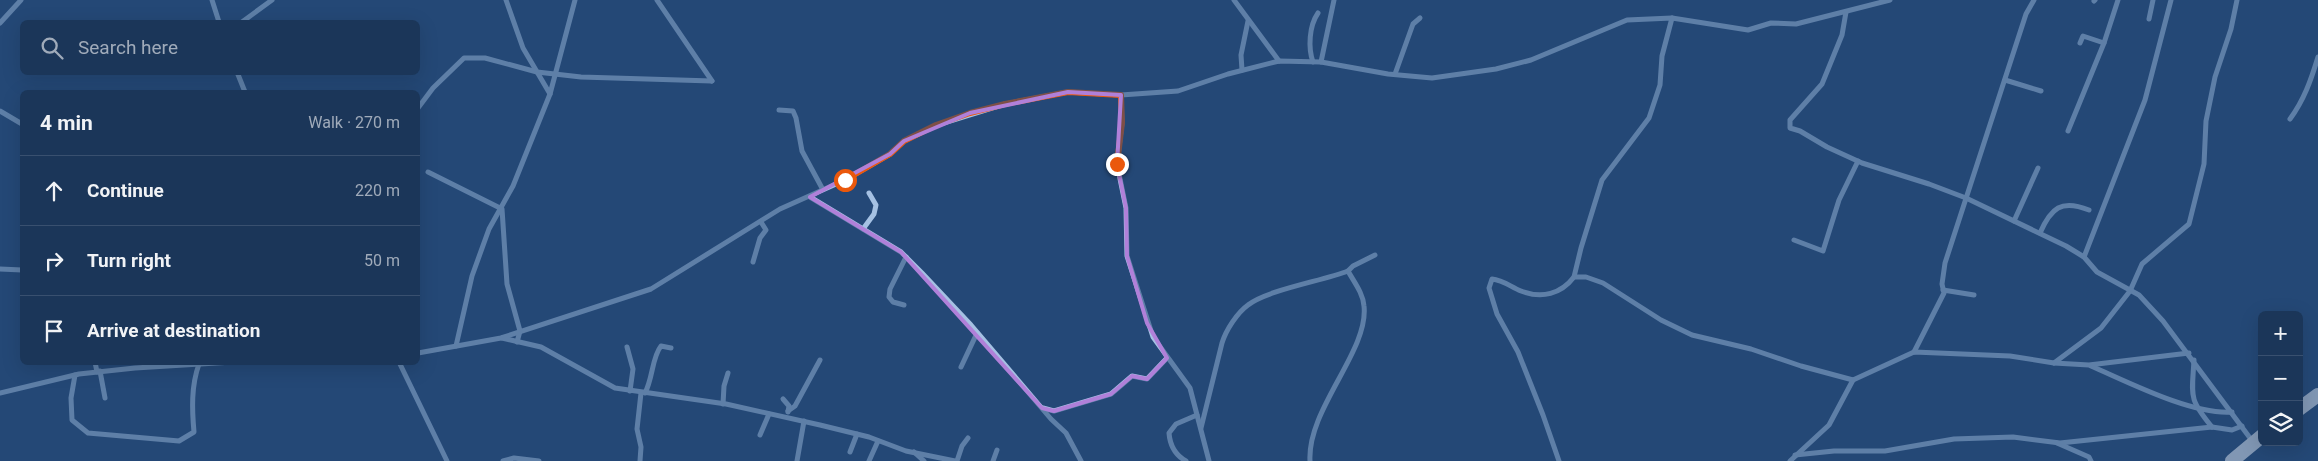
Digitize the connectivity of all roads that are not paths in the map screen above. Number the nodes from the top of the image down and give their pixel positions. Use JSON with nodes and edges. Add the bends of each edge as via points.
{"nodes":[{"id":1,"x":21,"y":0,"type":"edge"},
{"id":2,"x":212,"y":0,"type":"edge"},
{"id":3,"x":272,"y":0,"type":"edge"},
{"id":4,"x":506,"y":0,"type":"edge"},
{"id":5,"x":575,"y":0,"type":"edge"},
{"id":6,"x":657,"y":0,"type":"edge"},
{"id":7,"x":1234,"y":0,"type":"edge"},
{"id":8,"x":1334,"y":0,"type":"edge"},
{"id":9,"x":1890,"y":0,"type":"edge"},
{"id":10,"x":2034,"y":0,"type":"edge"},
{"id":11,"x":2118,"y":0,"type":"edge"},
{"id":12,"x":2153,"y":0,"type":"edge"},
{"id":13,"x":2171,"y":0,"type":"edge"},
{"id":14,"x":2237,"y":0,"type":"edge"},
{"id":15,"x":1846,"y":12,"type":"junction"},
{"id":16,"x":1318,"y":13,"type":"dead end"},
{"id":17,"x":1420,"y":18,"type":"dead end"},
{"id":18,"x":1672,"y":18,"type":"junction"},
{"id":19,"x":2149,"y":19,"type":"dead end"},
{"id":20,"x":218,"y":20,"type":"edge"},
{"id":21,"x":245,"y":20,"type":"edge"},
{"id":22,"x":1248,"y":21,"type":"junction"},
{"id":23,"x":0,"y":23,"type":"edge"},
{"id":24,"x":2080,"y":43,"type":"dead end"},
{"id":25,"x":2104,"y":43,"type":"junction"},
{"id":26,"x":2318,"y":58,"type":"edge"},
{"id":27,"x":1279,"y":60,"type":"junction"},
{"id":28,"x":1313,"y":62,"type":"junction"},
{"id":29,"x":1321,"y":62,"type":"junction"},
{"id":30,"x":1242,"y":70,"type":"junction"},
{"id":31,"x":537,"y":72,"type":"junction"},
{"id":32,"x":556,"y":73,"type":"junction"},
{"id":33,"x":1395,"y":74,"type":"junction"},
{"id":34,"x":237,"y":75,"type":"edge"},
{"id":35,"x":2005,"y":80,"type":"junction"},
{"id":36,"x":244,"y":90,"type":"edge"},
{"id":37,"x":2041,"y":91,"type":"dead end"},
{"id":38,"x":550,"y":94,"type":"junction"},
{"id":39,"x":1121,"y":95,"type":"junction"},
{"id":40,"x":420,"y":105,"type":"edge"},
{"id":41,"x":779,"y":110,"type":"dead end"},
{"id":42,"x":0,"y":111,"type":"edge"},
{"id":43,"x":2290,"y":119,"type":"dead end"},
{"id":44,"x":20,"y":123,"type":"edge"},
{"id":45,"x":2068,"y":131,"type":"dead end"},
{"id":46,"x":1858,"y":161,"type":"junction"},
{"id":47,"x":2038,"y":168,"type":"dead end"},
{"id":48,"x":428,"y":172,"type":"dead end"},
{"id":49,"x":822,"y":188,"type":"junction"},
{"id":50,"x":870,"y":193,"type":"dead end"},
{"id":51,"x":810,"y":197,"type":"junction"},
{"id":52,"x":1966,"y":198,"type":"junction"},
{"id":53,"x":502,"y":209,"type":"junction"},
{"id":54,"x":2089,"y":210,"type":"dead end"},
{"id":55,"x":2014,"y":221,"type":"junction"},
{"id":56,"x":761,"y":222,"type":"junction"},
{"id":57,"x":863,"y":229,"type":"junction"},
{"id":58,"x":2040,"y":234,"type":"junction"},
{"id":59,"x":1794,"y":240,"type":"dead end"},
{"id":60,"x":1375,"y":255,"type":"dead end"},
{"id":61,"x":906,"y":257,"type":"junction"},
{"id":62,"x":2084,"y":257,"type":"junction"},
{"id":63,"x":753,"y":262,"type":"dead end"},
{"id":64,"x":0,"y":269,"type":"edge"},
{"id":65,"x":20,"y":270,"type":"edge"},
{"id":66,"x":1348,"y":271,"type":"junction"},
{"id":67,"x":1574,"y":277,"type":"junction"},
{"id":68,"x":1943,"y":290,"type":"junction"},
{"id":69,"x":2130,"y":291,"type":"junction"},
{"id":70,"x":1974,"y":295,"type":"dead end"},
{"id":71,"x":904,"y":305,"type":"dead end"},
{"id":72,"x":520,"y":332,"type":"junction"},
{"id":73,"x":977,"y":333,"type":"junction"},
{"id":74,"x":501,"y":338,"type":"junction"},
{"id":75,"x":517,"y":342,"type":"junction"},
{"id":76,"x":456,"y":346,"type":"junction"},
{"id":77,"x":627,"y":348,"type":"dead end"},
{"id":78,"x":672,"y":348,"type":"dead end"},
{"id":79,"x":1914,"y":352,"type":"junction"},
{"id":80,"x":420,"y":353,"type":"edge"},
{"id":81,"x":2189,"y":353,"type":"junction"},
{"id":82,"x":1167,"y":358,"type":"junction"},
{"id":83,"x":820,"y":360,"type":"dead end"},
{"id":84,"x":2194,"y":360,"type":"junction"},
{"id":85,"x":2054,"y":363,"type":"junction"},
{"id":86,"x":96,"y":365,"type":"edge"},
{"id":87,"x":164,"y":365,"type":"edge"},
{"id":88,"x":199,"y":365,"type":"edge"},
{"id":89,"x":399,"y":365,"type":"edge"},
{"id":90,"x":2089,"y":365,"type":"junction"},
{"id":91,"x":961,"y":367,"type":"dead end"},
{"id":92,"x":98,"y":372,"type":"junction"},
{"id":93,"x":728,"y":373,"type":"dead end"},
{"id":94,"x":75,"y":375,"type":"junction"},
{"id":95,"x":1852,"y":380,"type":"junction"},
{"id":96,"x":630,"y":391,"type":"junction"},
{"id":97,"x":0,"y":393,"type":"edge"},
{"id":98,"x":643,"y":393,"type":"junction"},
{"id":99,"x":2318,"y":395,"type":"edge"},
{"id":100,"x":105,"y":398,"type":"dead end"},
{"id":101,"x":783,"y":399,"type":"dead end"},
{"id":102,"x":723,"y":404,"type":"junction"},
{"id":103,"x":2303,"y":406,"type":"edge"},
{"id":104,"x":2197,"y":407,"type":"junction"},
{"id":105,"x":1042,"y":408,"type":"junction"},
{"id":106,"x":2232,"y":412,"type":"junction"},
{"id":107,"x":769,"y":414,"type":"junction"},
{"id":108,"x":787,"y":414,"type":"junction"},
{"id":109,"x":1197,"y":416,"type":"junction"},
{"id":110,"x":804,"y":421,"type":"junction"},
{"id":111,"x":2212,"y":426,"type":"junction"},
{"id":112,"x":2242,"y":426,"type":"junction"},
{"id":113,"x":1201,"y":428,"type":"junction"},
{"id":114,"x":857,"y":434,"type":"junction"},
{"id":115,"x":760,"y":435,"type":"dead end"},
{"id":116,"x":968,"y":438,"type":"dead end"},
{"id":117,"x":2258,"y":439,"type":"edge"},
{"id":118,"x":878,"y":440,"type":"junction"},
{"id":119,"x":2054,"y":442,"type":"junction"},
{"id":120,"x":996,"y":450,"type":"dead end"},
{"id":121,"x":850,"y":452,"type":"dead end"},
{"id":122,"x":914,"y":452,"type":"junction"},
{"id":123,"x":1795,"y":455,"type":"junction"},
{"id":124,"x":946,"y":460,"type":"edge"},
{"id":125,"x":2236,"y":460,"type":"edge"},
{"id":126,"x":447,"y":461,"type":"edge"},
{"id":127,"x":503,"y":461,"type":"edge"},
{"id":128,"x":539,"y":461,"type":"edge"},
{"id":129,"x":640,"y":461,"type":"edge"},
{"id":130,"x":797,"y":461,"type":"edge"},
{"id":131,"x":869,"y":461,"type":"edge"},
{"id":132,"x":924,"y":461,"type":"edge"},
{"id":133,"x":956,"y":461,"type":"edge"},
{"id":134,"x":993,"y":461,"type":"edge"},
{"id":135,"x":1081,"y":461,"type":"edge"},
{"id":136,"x":1186,"y":461,"type":"edge"},
{"id":137,"x":1209,"y":461,"type":"edge"},
{"id":138,"x":1310,"y":461,"type":"edge"},
{"id":139,"x":1559,"y":461,"type":"edge"},
{"id":140,"x":1790,"y":461,"type":"edge"},
{"id":141,"x":2091,"y":461,"type":"edge"}],
"edges":[{"from":1,"to":23,"type":"street"},
{"from":2,"to":20,"type":"street"},
{"from":3,"to":21,"type":"street"},
{"from":4,"to":31,"type":"street","via":[[523,48]]},
{"from":5,"to":32,"type":"street"},
{"from":6,"to":32,"type":"street","via":[[712,81],[580,77]]},
{"from":7,"to":22,"type":"street"},
{"from":8,"to":29,"type":"street"},
{"from":9,"to":15,"type":"street"},
{"from":10,"to":35,"type":"street","via":[[2026,14]]},
{"from":11,"to":25,"type":"street"},
{"from":12,"to":19,"type":"street"},
{"from":13,"to":62,"type":"street","via":[[2145,100]]},
{"from":14,"to":69,"type":"street","via":[[2215,77],[2206,121],[2204,164],[2188,224],[2142,264]]},
{"from":15,"to":18,"type":"street","via":[[1796,24],[1771,23],[1748,30]]},
{"from":15,"to":46,"type":"street","via":[[1842,35],[1822,84],[1788,124],[1790,128]]},
{"from":16,"to":28,"type":"street","via":[[1311,34]]},
{"from":17,"to":33,"type":"street","via":[[1413,24]]},
{"from":18,"to":33,"type":"street","via":[[1627,20],[1531,60],[1496,68],[1432,78]]},
{"from":18,"to":67,"type":"street","via":[[1662,56],[1660,85],[1649,118],[1602,180]]},
{"from":22,"to":27,"type":"street"},
{"from":22,"to":30,"type":"street","via":[[1241,55]]},
{"from":24,"to":25,"type":"street","via":[[2083,36]]},
{"from":25,"to":45,"type":"street"},
{"from":26,"to":43,"type":"street","via":[[2299,107]]},
{"from":27,"to":28,"type":"street"},
{"from":27,"to":30,"type":"street"},
{"from":28,"to":29,"type":"street"},
{"from":29,"to":33,"type":"street"},
{"from":30,"to":39,"type":"street","via":[[1178,91]]},
{"from":31,"to":32,"type":"street"},
{"from":31,"to":38,"type":"street"},
{"from":31,"to":40,"type":"street","via":[[485,58],[464,58]]},
{"from":32,"to":38,"type":"street"},
{"from":34,"to":36,"type":"street"},
{"from":35,"to":37,"type":"street"},
{"from":35,"to":52,"type":"street"},
{"from":38,"to":53,"type":"street"},
{"from":39,"to":49,"type":"street","via":[[1068,92],[970,113],[904,141],[890,154],[845,180]]},
{"from":39,"to":82,"type":"street","via":[[1122,123],[1117,164],[1126,208],[1128,256],[1147,322]]},
{"from":41,"to":49,"type":"street","via":[[793,111],[802,151]]},
{"from":42,"to":44,"type":"street"},
{"from":46,"to":52,"type":"street"},
{"from":46,"to":59,"type":"street","via":[[1839,200],[1823,251]]},
{"from":47,"to":55,"type":"street"},
{"from":48,"to":53,"type":"street"},
{"from":49,"to":51,"type":"street"},
{"from":50,"to":57,"type":"street","via":[[876,206]]},
{"from":51,"to":56,"type":"street"},
{"from":51,"to":57,"type":"street"},
{"from":52,"to":55,"type":"street"},
{"from":52,"to":68,"type":"street","via":[[1945,263]]},
{"from":53,"to":72,"type":"street","via":[[507,284]]},
{"from":53,"to":76,"type":"street","via":[[489,229],[472,276]]},
{"from":54,"to":58,"type":"street","via":[[2069,204],[2056,208]]},
{"from":55,"to":58,"type":"street"},
{"from":56,"to":63,"type":"street","via":[[766,230],[760,238]]},
{"from":56,"to":72,"type":"street","via":[[651,289]]},
{"from":57,"to":61,"type":"street"},
{"from":58,"to":62,"type":"street"},
{"from":60,"to":66,"type":"street"},
{"from":61,"to":71,"type":"street","via":[[889,297],[893,302]]},
{"from":61,"to":73,"type":"street"},
{"from":62,"to":69,"type":"street","via":[[2097,272]]},
{"from":64,"to":65,"type":"street"},
{"from":66,"to":113,"type":"street","via":[[1273,294],[1245,307],[1225,333]]},
{"from":66,"to":138,"type":"street","via":[[1363,297],[1360,335],[1327,399],[1314,433]]},
{"from":67,"to":95,"type":"street","via":[[1603,283],[1661,320],[1692,335],[1752,349]]},
{"from":67,"to":139,"type":"street","via":[[1552,295],[1524,292],[1500,280],[1492,279],[1489,283],[1497,314],[1518,352]]},
{"from":68,"to":70,"type":"street"},
{"from":68,"to":79,"type":"street"},
{"from":69,"to":81,"type":"street","via":[[2163,321]]},
{"from":69,"to":85,"type":"street","via":[[2101,328]]},
{"from":72,"to":74,"type":"street"},
{"from":72,"to":75,"type":"street"},
{"from":73,"to":91,"type":"street"},
{"from":73,"to":105,"type":"street"},
{"from":74,"to":75,"type":"street"},
{"from":74,"to":76,"type":"street"},
{"from":75,"to":96,"type":"street","via":[[541,347],[615,388]]},
{"from":76,"to":80,"type":"street"},
{"from":77,"to":96,"type":"street","via":[[632,369]]},
{"from":78,"to":98,"type":"street","via":[[661,346],[656,352],[652,381]]},
{"from":79,"to":85,"type":"street","via":[[2010,356]]},
{"from":79,"to":95,"type":"street"},
{"from":81,"to":84,"type":"street"},
{"from":81,"to":90,"type":"street"},
{"from":82,"to":105,"type":"street","via":[[1147,378],[1132,376],[1112,394],[1054,411]]},
{"from":82,"to":109,"type":"street","via":[[1190,388]]},
{"from":83,"to":108,"type":"street","via":[[795,406]]},
{"from":84,"to":104,"type":"street","via":[[2192,397]]},
{"from":84,"to":106,"type":"street"},
{"from":85,"to":90,"type":"street"},
{"from":86,"to":92,"type":"street"},
{"from":87,"to":92,"type":"street"},
{"from":88,"to":94,"type":"street","via":[[194,378],[194,432],[179,441],[88,433],[72,420]]},
{"from":89,"to":126,"type":"street"},
{"from":90,"to":104,"type":"street"},
{"from":92,"to":94,"type":"street"},
{"from":92,"to":100,"type":"street"},
{"from":93,"to":102,"type":"street"},
{"from":94,"to":97,"type":"street"},
{"from":95,"to":123,"type":"street","via":[[1829,425]]},
{"from":96,"to":98,"type":"street"},
{"from":98,"to":102,"type":"street"},
{"from":98,"to":129,"type":"street","via":[[638,429]]},
{"from":99,"to":103,"type":"highway"},
{"from":101,"to":108,"type":"street","via":[[789,406]]},
{"from":102,"to":107,"type":"street"},
{"from":104,"to":106,"type":"street","via":[[2220,413]]},
{"from":104,"to":111,"type":"street"},
{"from":105,"to":135,"type":"street","via":[[1066,433]]},
{"from":106,"to":112,"type":"street"},
{"from":107,"to":108,"type":"street"},
{"from":107,"to":115,"type":"street"},
{"from":108,"to":110,"type":"street"},
{"from":109,"to":113,"type":"street"},
{"from":109,"to":136,"type":"street","via":[[1176,424],[1169,433],[1178,456]]},
{"from":110,"to":114,"type":"street"},
{"from":110,"to":130,"type":"street"},
{"from":111,"to":112,"type":"street","via":[[2232,430]]},
{"from":111,"to":119,"type":"street"},
{"from":112,"to":117,"type":"street"},
{"from":113,"to":137,"type":"street"},
{"from":114,"to":118,"type":"street"},
{"from":114,"to":121,"type":"street"},
{"from":116,"to":133,"type":"street"},
{"from":117,"to":125,"type":"highway"},
{"from":118,"to":122,"type":"street"},
{"from":118,"to":131,"type":"street"},
{"from":119,"to":123,"type":"street","via":[[2013,437],[1954,439],[1885,451]]},
{"from":119,"to":141,"type":"street","via":[[2089,457]]},
{"from":120,"to":134,"type":"street"},
{"from":122,"to":124,"type":"street"},
{"from":122,"to":132,"type":"street"},
{"from":123,"to":140,"type":"street"},
{"from":124,"to":133,"type":"street"},
{"from":127,"to":128,"type":"street","via":[[514,458]]}]}
